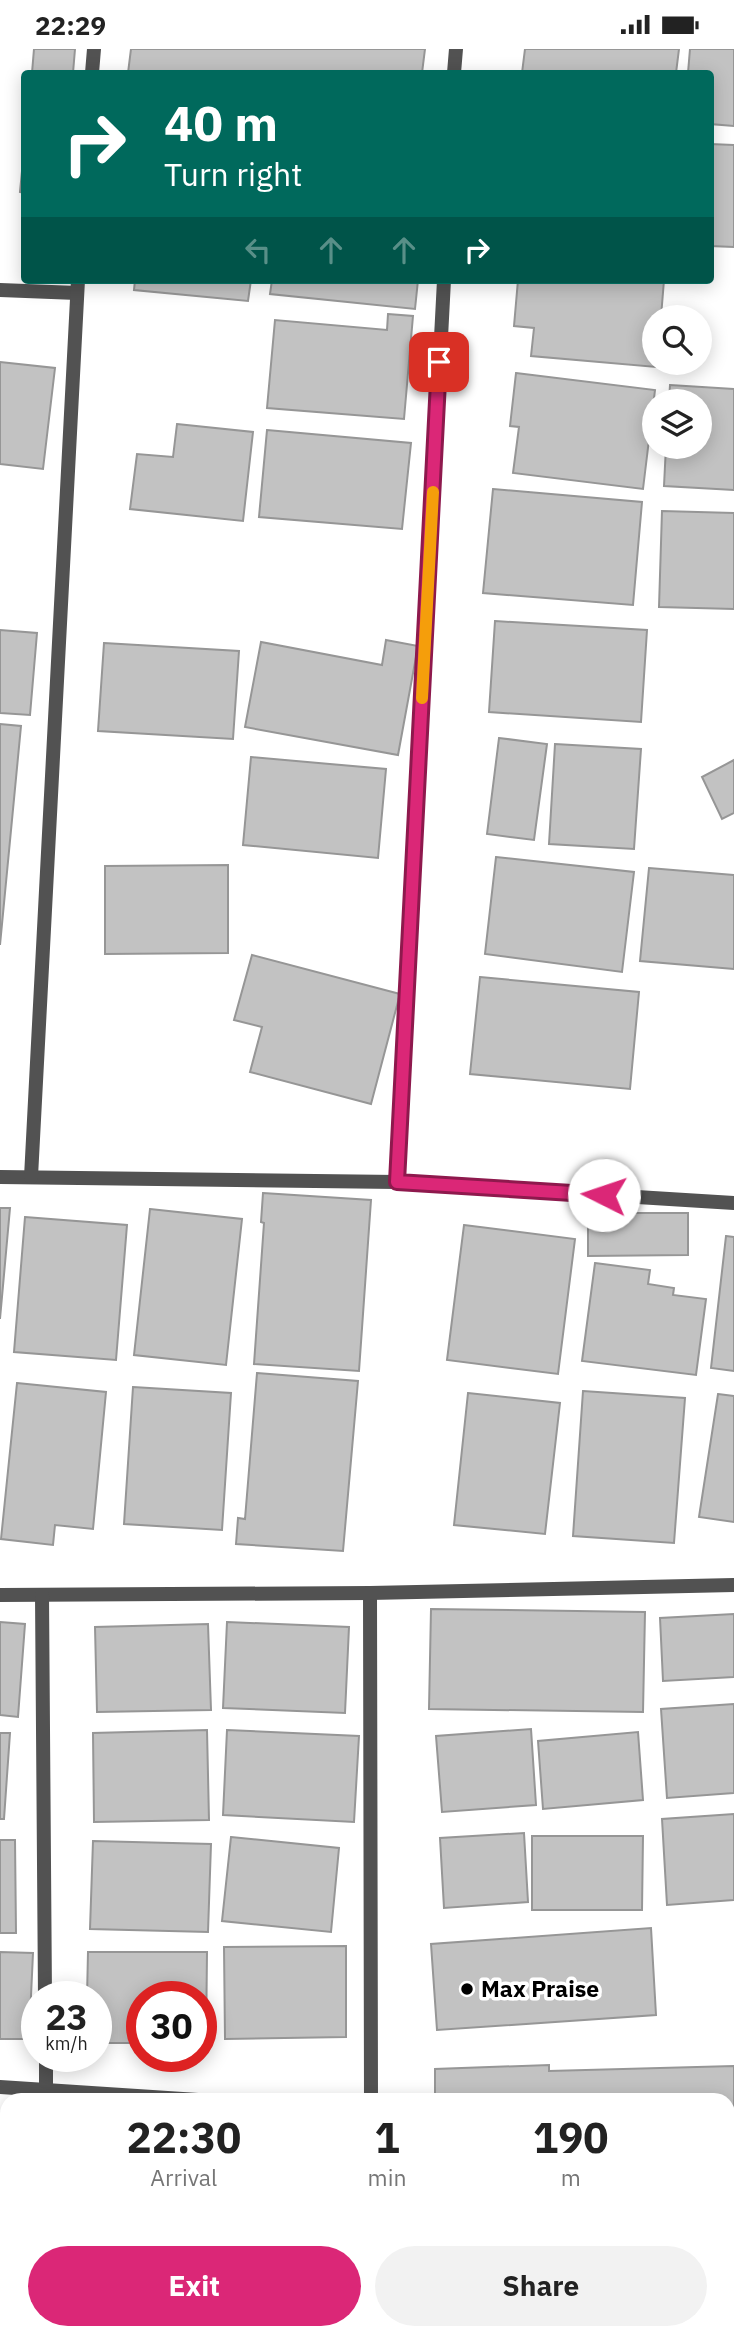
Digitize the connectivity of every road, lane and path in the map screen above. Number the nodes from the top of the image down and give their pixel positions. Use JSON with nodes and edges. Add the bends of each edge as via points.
{"nodes":[{"id":1,"x":94,"y":49,"type":"edge"},
{"id":2,"x":456,"y":49,"type":"edge"},
{"id":3,"x":92,"y":70,"type":"edge"},
{"id":4,"x":454,"y":70,"type":"edge"},
{"id":5,"x":444,"y":284,"type":"edge"},
{"id":6,"x":77,"y":287,"type":"edge"},
{"id":7,"x":0,"y":290,"type":"edge"},
{"id":8,"x":0,"y":1177,"type":"edge"},
{"id":9,"x":31,"y":1177,"type":"junction"},
{"id":10,"x":397,"y":1182,"type":"junction"},
{"id":11,"x":734,"y":1203,"type":"edge"},
{"id":12,"x":734,"y":1585,"type":"edge"},
{"id":13,"x":370,"y":1593,"type":"junction"},
{"id":14,"x":0,"y":1595,"type":"edge"},
{"id":15,"x":42,"y":1595,"type":"junction"},
{"id":16,"x":45,"y":1981,"type":"edge"},
{"id":17,"x":46,"y":2072,"type":"edge"},
{"id":18,"x":0,"y":2087,"type":"edge"},
{"id":19,"x":39,"y":2093,"type":"edge"},
{"id":20,"x":46,"y":2093,"type":"edge"},
{"id":21,"x":371,"y":2093,"type":"edge"}],
"edges":[{"from":1,"to":3,"type":"street"},
{"from":2,"to":4,"type":"street"},
{"from":5,"to":10,"type":"street"},
{"from":6,"to":7,"type":"street"},
{"from":6,"to":9,"type":"street"},
{"from":8,"to":9,"type":"street"},
{"from":9,"to":10,"type":"street"},
{"from":10,"to":11,"type":"street"},
{"from":12,"to":13,"type":"street"},
{"from":13,"to":15,"type":"street"},
{"from":13,"to":21,"type":"street"},
{"from":14,"to":15,"type":"street"},
{"from":15,"to":16,"type":"street"},
{"from":17,"to":20,"type":"street"},
{"from":18,"to":19,"type":"street"}]}
